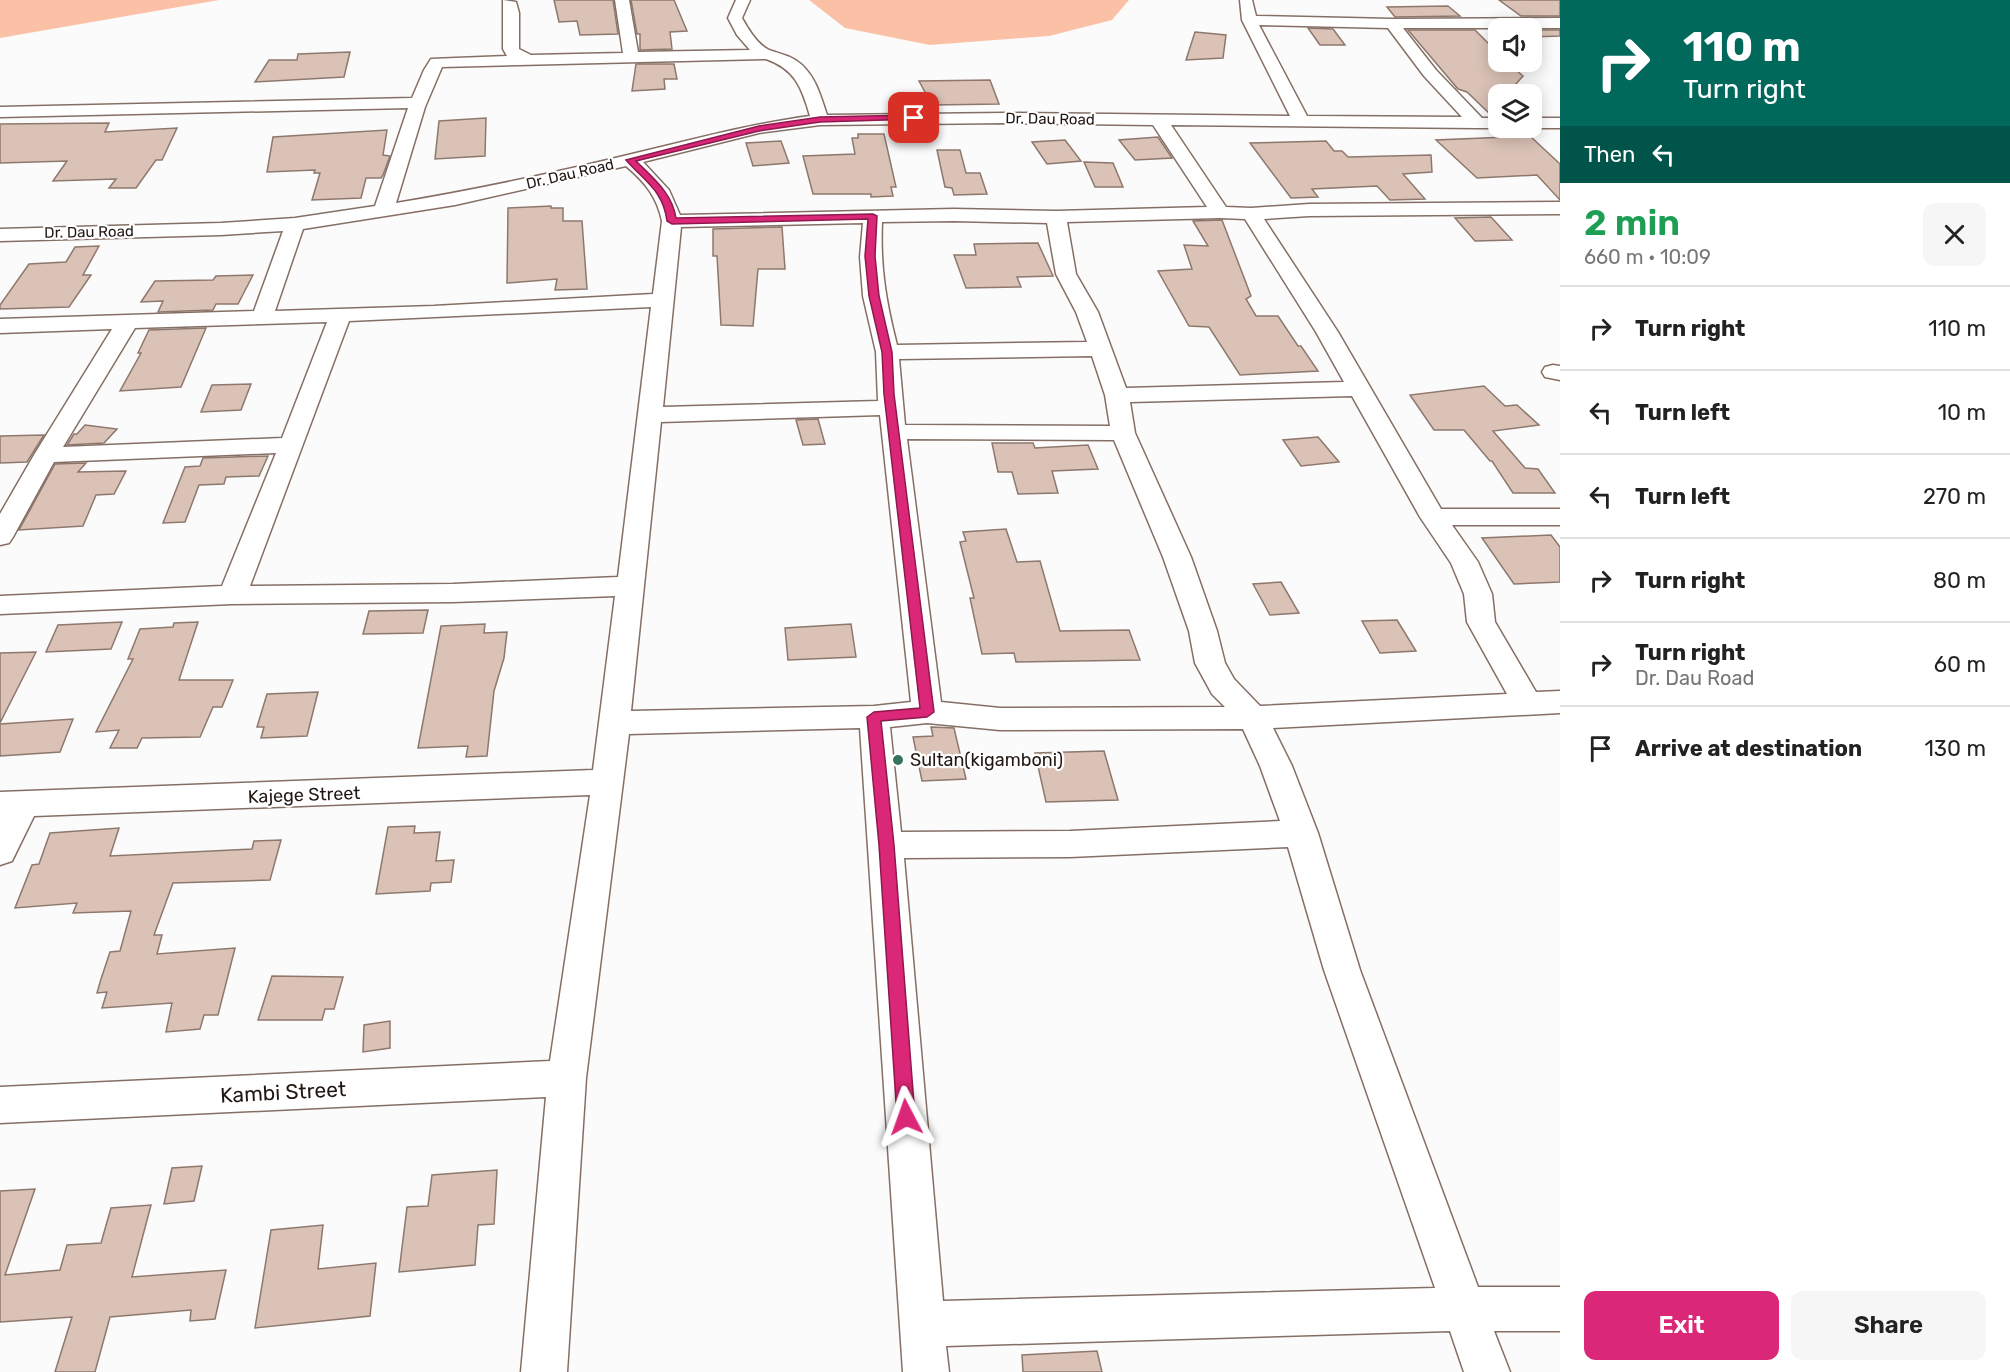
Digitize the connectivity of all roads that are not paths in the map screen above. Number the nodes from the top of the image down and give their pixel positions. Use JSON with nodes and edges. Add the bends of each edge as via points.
{"nodes":[{"id":1,"x":622,"y":0,"type":"edge"},
{"id":2,"x":743,"y":0,"type":"edge"},
{"id":3,"x":1245,"y":0,"type":"edge"},
{"id":4,"x":509,"y":2,"type":"dead end"},
{"id":5,"x":1474,"y":7,"type":"dead end"},
{"id":6,"x":1249,"y":20,"type":"junction"},
{"id":7,"x":1487,"y":22,"type":"junction"},
{"id":8,"x":1560,"y":23,"type":"edge"},
{"id":9,"x":1392,"y":24,"type":"junction"},
{"id":10,"x":763,"y":54,"type":"junction"},
{"id":11,"x":631,"y":56,"type":"junction"},
{"id":12,"x":527,"y":59,"type":"junction"},
{"id":13,"x":419,"y":103,"type":"junction"},
{"id":14,"x":0,"y":112,"type":"edge"},
{"id":15,"x":820,"y":120,"type":"junction"},
{"id":16,"x":1159,"y":120,"type":"junction"},
{"id":17,"x":1301,"y":122,"type":"junction"},
{"id":18,"x":1477,"y":123,"type":"junction"},
{"id":19,"x":1488,"y":123,"type":"edge"},
{"id":20,"x":1542,"y":123,"type":"edge"},
{"id":21,"x":1560,"y":123,"type":"edge"},
{"id":22,"x":630,"y":160,"type":"junction"},
{"id":23,"x":1560,"y":208,"type":"edge"},
{"id":24,"x":383,"y":212,"type":"junction"},
{"id":25,"x":1220,"y":212,"type":"junction"},
{"id":26,"x":1251,"y":214,"type":"junction"},
{"id":27,"x":873,"y":216,"type":"junction"},
{"id":28,"x":1056,"y":217,"type":"junction"},
{"id":29,"x":672,"y":221,"type":"junction"},
{"id":30,"x":296,"y":224,"type":"junction"},
{"id":31,"x":0,"y":235,"type":"edge"},
{"id":32,"x":662,"y":300,"type":"junction"},
{"id":33,"x":340,"y":316,"type":"junction"},
{"id":34,"x":262,"y":318,"type":"junction"},
{"id":35,"x":127,"y":323,"type":"junction"},
{"id":36,"x":0,"y":326,"type":"edge"},
{"id":37,"x":1100,"y":350,"type":"junction"},
{"id":38,"x":887,"y":352,"type":"junction"},
{"id":39,"x":1359,"y":389,"type":"junction"},
{"id":40,"x":1117,"y":395,"type":"junction"},
{"id":41,"x":649,"y":415,"type":"junction"},
{"id":42,"x":893,"y":420,"type":"junction"},
{"id":43,"x":1123,"y":433,"type":"junction"},
{"id":44,"x":292,"y":445,"type":"junction"},
{"id":45,"x":46,"y":455,"type":"junction"},
{"id":46,"x":11,"y":499,"type":"edge"},
{"id":47,"x":1433,"y":517,"type":"junction"},
{"id":48,"x":1560,"y":517,"type":"edge"},
{"id":49,"x":0,"y":537,"type":"edge"},
{"id":50,"x":630,"y":586,"type":"junction"},
{"id":51,"x":232,"y":595,"type":"junction"},
{"id":52,"x":0,"y":605,"type":"edge"},
{"id":53,"x":1560,"y":702,"type":"edge"},
{"id":54,"x":1527,"y":704,"type":"junction"},
{"id":55,"x":927,"y":712,"type":"junction"},
{"id":56,"x":874,"y":717,"type":"junction"},
{"id":57,"x":1253,"y":718,"type":"junction"},
{"id":58,"x":614,"y":723,"type":"junction"},
{"id":59,"x":608,"y":782,"type":"junction"},
{"id":60,"x":12,"y":805,"type":"edge"},
{"id":61,"x":1301,"y":833,"type":"junction"},
{"id":62,"x":886,"y":845,"type":"junction"},
{"id":63,"x":0,"y":852,"type":"edge"},
{"id":64,"x":567,"y":1078,"type":"junction"},
{"id":65,"x":0,"y":1105,"type":"edge"},
{"id":66,"x":1464,"y":1309,"type":"junction"},
{"id":67,"x":1560,"y":1309,"type":"edge"},
{"id":68,"x":922,"y":1324,"type":"junction"},
{"id":69,"x":544,"y":1372,"type":"edge"},
{"id":70,"x":926,"y":1372,"type":"edge"},
{"id":71,"x":1487,"y":1372,"type":"edge"}],
"edges":[{"from":1,"to":11,"type":"street"},
{"from":2,"to":10,"type":"street","via":[[735,18],[742,32]]},
{"from":3,"to":6,"type":"street"},
{"from":4,"to":12,"type":"street","via":[[511,49]]},
{"from":5,"to":7,"type":"street"},
{"from":6,"to":9,"type":"street"},
{"from":6,"to":17,"type":"street"},
{"from":7,"to":8,"type":"street"},
{"from":7,"to":9,"type":"street"},
{"from":9,"to":18,"type":"street","via":[[1430,73]]},
{"from":10,"to":11,"type":"street"},
{"from":10,"to":15,"type":"street","via":[[784,58],[804,74]]},
{"from":11,"to":12,"type":"street"},
{"from":12,"to":13,"type":"street","via":[[437,62]]},
{"from":13,"to":14,"type":"street"},
{"from":13,"to":24,"type":"street"},
{"from":15,"to":16,"type":"street","name":"Dr. Dau Road"},
{"from":15,"to":22,"type":"street","name":"Dr. Dau Road","via":[[759,128]]},
{"from":16,"to":17,"type":"street","name":"Dr. Dau Road"},
{"from":16,"to":25,"type":"street"},
{"from":17,"to":18,"type":"street","name":"Dr. Dau Road"},
{"from":18,"to":19,"type":"street","name":"Dr. Dau Road"},
{"from":20,"to":21,"type":"street"},
{"from":22,"to":24,"type":"street","name":"Dr. Dau Road"},
{"from":22,"to":29,"type":"street","via":[[663,193]]},
{"from":23,"to":26,"type":"street"},
{"from":24,"to":30,"type":"street","name":"Dr. Dau Road"},
{"from":25,"to":26,"type":"street"},
{"from":25,"to":28,"type":"street"},
{"from":26,"to":39,"type":"street"},
{"from":27,"to":28,"type":"street"},
{"from":27,"to":29,"type":"street"},
{"from":27,"to":38,"type":"street","via":[[870,256],[874,296]]},
{"from":28,"to":37,"type":"street","via":[[1066,274],[1088,312]]},
{"from":29,"to":32,"type":"street"},
{"from":30,"to":31,"type":"street","name":"Dr. Dau Road"},
{"from":30,"to":34,"type":"street"},
{"from":32,"to":33,"type":"street"},
{"from":32,"to":41,"type":"street"},
{"from":33,"to":34,"type":"street"},
{"from":33,"to":44,"type":"street"},
{"from":34,"to":35,"type":"street"},
{"from":35,"to":36,"type":"street"},
{"from":35,"to":45,"type":"street"},
{"from":37,"to":38,"type":"street"},
{"from":37,"to":40,"type":"street"},
{"from":38,"to":42,"type":"street"},
{"from":39,"to":40,"type":"street"},
{"from":39,"to":47,"type":"street"},
{"from":40,"to":43,"type":"street"},
{"from":41,"to":42,"type":"street"},
{"from":41,"to":50,"type":"street"},
{"from":42,"to":43,"type":"street"},
{"from":42,"to":55,"type":"street"},
{"from":43,"to":57,"type":"street","via":[[1177,557],[1210,663],[1223,686]]},
{"from":44,"to":45,"type":"street"},
{"from":44,"to":51,"type":"street"},
{"from":45,"to":46,"type":"street"},
{"from":46,"to":49,"type":"street"},
{"from":47,"to":48,"type":"street"},
{"from":47,"to":54,"type":"street","via":[[1464,562],[1478,594],[1481,622]]},
{"from":50,"to":51,"type":"street"},
{"from":50,"to":58,"type":"street"},
{"from":51,"to":52,"type":"street"},
{"from":53,"to":54,"type":"street"},
{"from":54,"to":57,"type":"street"},
{"from":55,"to":56,"type":"street"},
{"from":55,"to":57,"type":"street","via":[[1000,719]]},
{"from":56,"to":58,"type":"street"},
{"from":56,"to":62,"type":"street"},
{"from":57,"to":61,"type":"street"},
{"from":58,"to":59,"type":"street"},
{"from":59,"to":60,"type":"street","name":"Kajege Street"},
{"from":59,"to":64,"type":"street"},
{"from":60,"to":63,"type":"street"},
{"from":61,"to":62,"type":"street","via":[[1070,844]]},
{"from":61,"to":66,"type":"street","via":[[1341,970]]},
{"from":62,"to":68,"type":"street"},
{"from":64,"to":65,"type":"street","name":"Kambi Street"},
{"from":64,"to":69,"type":"street"},
{"from":66,"to":67,"type":"street"},
{"from":66,"to":68,"type":"street"},
{"from":66,"to":71,"type":"street"},
{"from":68,"to":70,"type":"street"}]}
